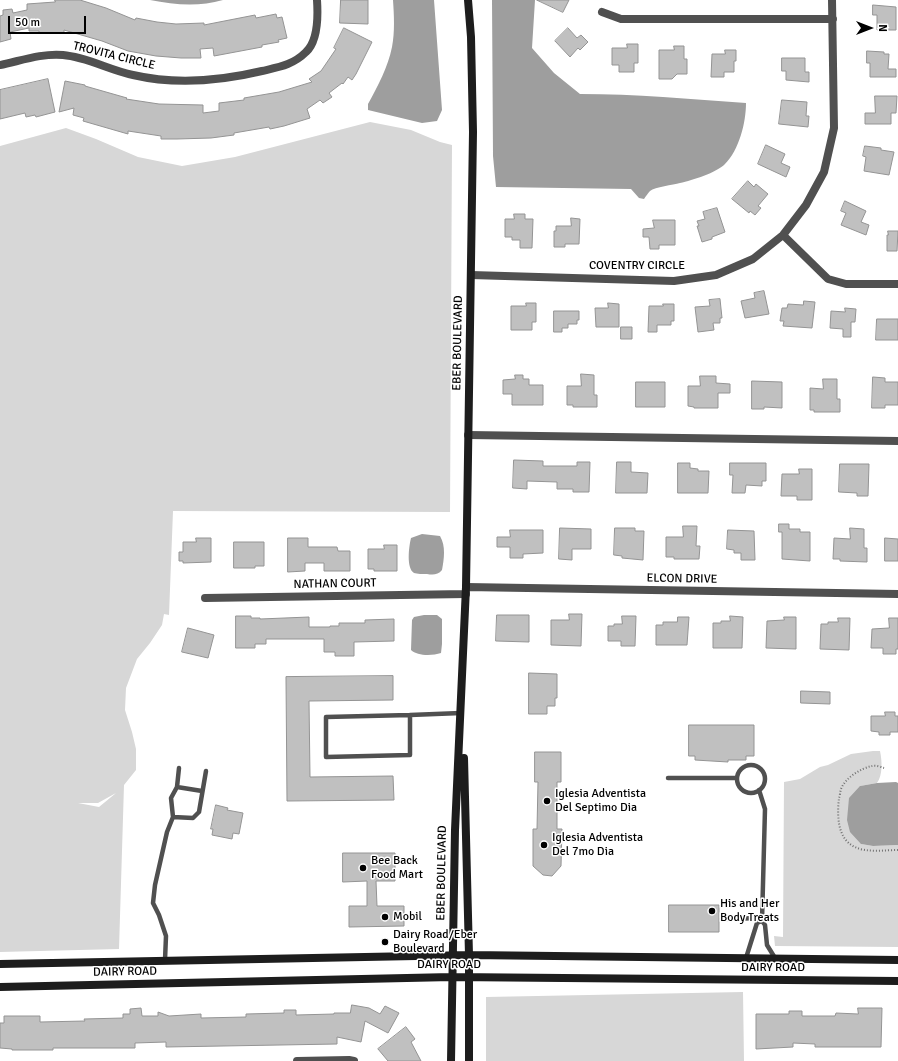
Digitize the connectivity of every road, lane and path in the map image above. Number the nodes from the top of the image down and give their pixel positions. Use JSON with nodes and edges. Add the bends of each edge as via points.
{"nodes":[{"id":1,"x":317,"y":0,"type":"edge"},
{"id":2,"x":468,"y":0,"type":"edge"},
{"id":3,"x":832,"y":0,"type":"edge"},
{"id":4,"x":602,"y":12,"type":"dead end"},
{"id":5,"x":833,"y":19,"type":"junction"},
{"id":6,"x":0,"y":66,"type":"edge"},
{"id":7,"x":783,"y":235,"type":"junction"},
{"id":8,"x":471,"y":275,"type":"junction"},
{"id":9,"x":898,"y":284,"type":"edge"},
{"id":10,"x":468,"y":435,"type":"junction"},
{"id":11,"x":898,"y":441,"type":"edge"},
{"id":12,"x":466,"y":591,"type":"junction"},
{"id":13,"x":898,"y":594,"type":"edge"},
{"id":14,"x":205,"y":598,"type":"dead end"},
{"id":15,"x":462,"y":686,"type":"junction"},
{"id":16,"x":461,"y":713,"type":"junction"},
{"id":17,"x":410,"y":715,"type":"junction"},
{"id":18,"x":179,"y":768,"type":"dead end"},
{"id":19,"x":884,"y":768,"type":"dead end"},
{"id":20,"x":206,"y":771,"type":"dead end"},
{"id":21,"x":668,"y":778,"type":"dead end"},
{"id":22,"x":737,"y":778,"type":"junction"},
{"id":23,"x":177,"y":787,"type":"junction"},
{"id":24,"x":759,"y":790,"type":"junction"},
{"id":25,"x":202,"y":791,"type":"junction"},
{"id":26,"x":173,"y":817,"type":"junction"},
{"id":27,"x":898,"y":850,"type":"edge"},
{"id":28,"x":722,"y":919,"type":"dead end"},
{"id":29,"x":762,"y":919,"type":"junction"},
{"id":30,"x":469,"y":954,"type":"junction"},
{"id":31,"x":452,"y":956,"type":"junction"},
{"id":32,"x":746,"y":958,"type":"junction"},
{"id":33,"x":776,"y":958,"type":"junction"},
{"id":34,"x":165,"y":960,"type":"junction"},
{"id":35,"x":898,"y":960,"type":"edge"},
{"id":36,"x":0,"y":964,"type":"edge"},
{"id":37,"x":452,"y":976,"type":"junction"},
{"id":38,"x":468,"y":977,"type":"junction"},
{"id":39,"x":898,"y":981,"type":"edge"},
{"id":40,"x":0,"y":988,"type":"edge"},
{"id":41,"x":297,"y":1061,"type":"edge"},
{"id":42,"x":354,"y":1061,"type":"edge"},
{"id":43,"x":451,"y":1061,"type":"edge"},
{"id":44,"x":469,"y":1061,"type":"edge"}],
"edges":[{"from":1,"to":6,"type":"street","name":"TROVITA CIRCLE","via":[[315,35],[307,51],[289,64],[239,76],[200,81],[168,81],[132,75],[83,59],[49,54]]},
{"from":2,"to":8,"type":"street","name":"EBER BOULEVARD","via":[[473,132]]},
{"from":3,"to":5,"type":"street","name":"COVENTRY CIRCLE"},
{"from":4,"to":5,"type":"street","via":[[621,19]]},
{"from":5,"to":7,"type":"street","name":"COVENTRY CIRCLE","via":[[834,128],[826,165],[806,205]]},
{"from":7,"to":8,"type":"street","name":"COVENTRY CIRCLE","via":[[753,259],[716,275],[674,281]]},
{"from":7,"to":9,"type":"street","via":[[828,279],[846,284]]},
{"from":8,"to":10,"type":"street","name":"EBER BOULEVARD"},
{"from":10,"to":11,"type":"street"},
{"from":10,"to":12,"type":"street","name":"EBER BOULEVARD"},
{"from":12,"to":13,"type":"street","name":"ELCON DRIVE"},
{"from":12,"to":14,"type":"street","name":"NATHAN COURT"},
{"from":12,"to":15,"type":"street","name":"EBER BOULEVARD"},
{"from":15,"to":16,"type":"street","name":"EBER BOULEVARD"},
{"from":15,"to":30,"type":"street","name":"EBER BOULEVARD"},
{"from":16,"to":17,"type":"lane"},
{"from":16,"to":31,"type":"street","name":"EBER BOULEVARD"},
{"from":17,"to":17,"type":"lane","via":[[410,755],[326,757],[326,717]]},
{"from":18,"to":23,"type":"lane"},
{"from":19,"to":27,"type":"path","via":[[874,766],[863,769],[848,779],[841,789],[837,810],[846,840],[855,848]]},
{"from":20,"to":25,"type":"lane"},
{"from":21,"to":22,"type":"lane"},
{"from":22,"to":24,"type":"lane","via":[[739,786],[746,792]]},
{"from":22,"to":24,"type":"lane","via":[[744,767],[757,767],[764,778]]},
{"from":23,"to":25,"type":"lane"},
{"from":23,"to":26,"type":"lane","via":[[171,798]]},
{"from":24,"to":29,"type":"lane","via":[[765,809]]},
{"from":25,"to":26,"type":"lane","via":[[199,812],[193,818]]},
{"from":26,"to":34,"type":"lane","via":[[155,885],[153,903],[166,936]]},
{"from":28,"to":29,"type":"lane"},
{"from":29,"to":32,"type":"lane","via":[[757,923]]},
{"from":29,"to":33,"type":"lane","via":[[767,946]]},
{"from":30,"to":31,"type":"street","name":"DAIRY ROAD"},
{"from":30,"to":32,"type":"street","name":"DAIRY ROAD"},
{"from":30,"to":38,"type":"street","name":"EBER BOULEVARD"},
{"from":31,"to":34,"type":"street","name":"DAIRY ROAD"},
{"from":31,"to":37,"type":"street","name":"EBER BOULEVARD"},
{"from":32,"to":33,"type":"street","name":"DAIRY ROAD"},
{"from":33,"to":35,"type":"street","name":"DAIRY ROAD"},
{"from":34,"to":36,"type":"street","name":"DAIRY ROAD"},
{"from":37,"to":38,"type":"street","name":"DAIRY ROAD"},
{"from":37,"to":40,"type":"street","name":"DAIRY ROAD"},
{"from":37,"to":43,"type":"street","name":"EBER BOULEVARD"},
{"from":38,"to":39,"type":"street","name":"DAIRY ROAD"},
{"from":38,"to":44,"type":"street","name":"EBER BOULEVARD"},
{"from":41,"to":42,"type":"street"}]}
